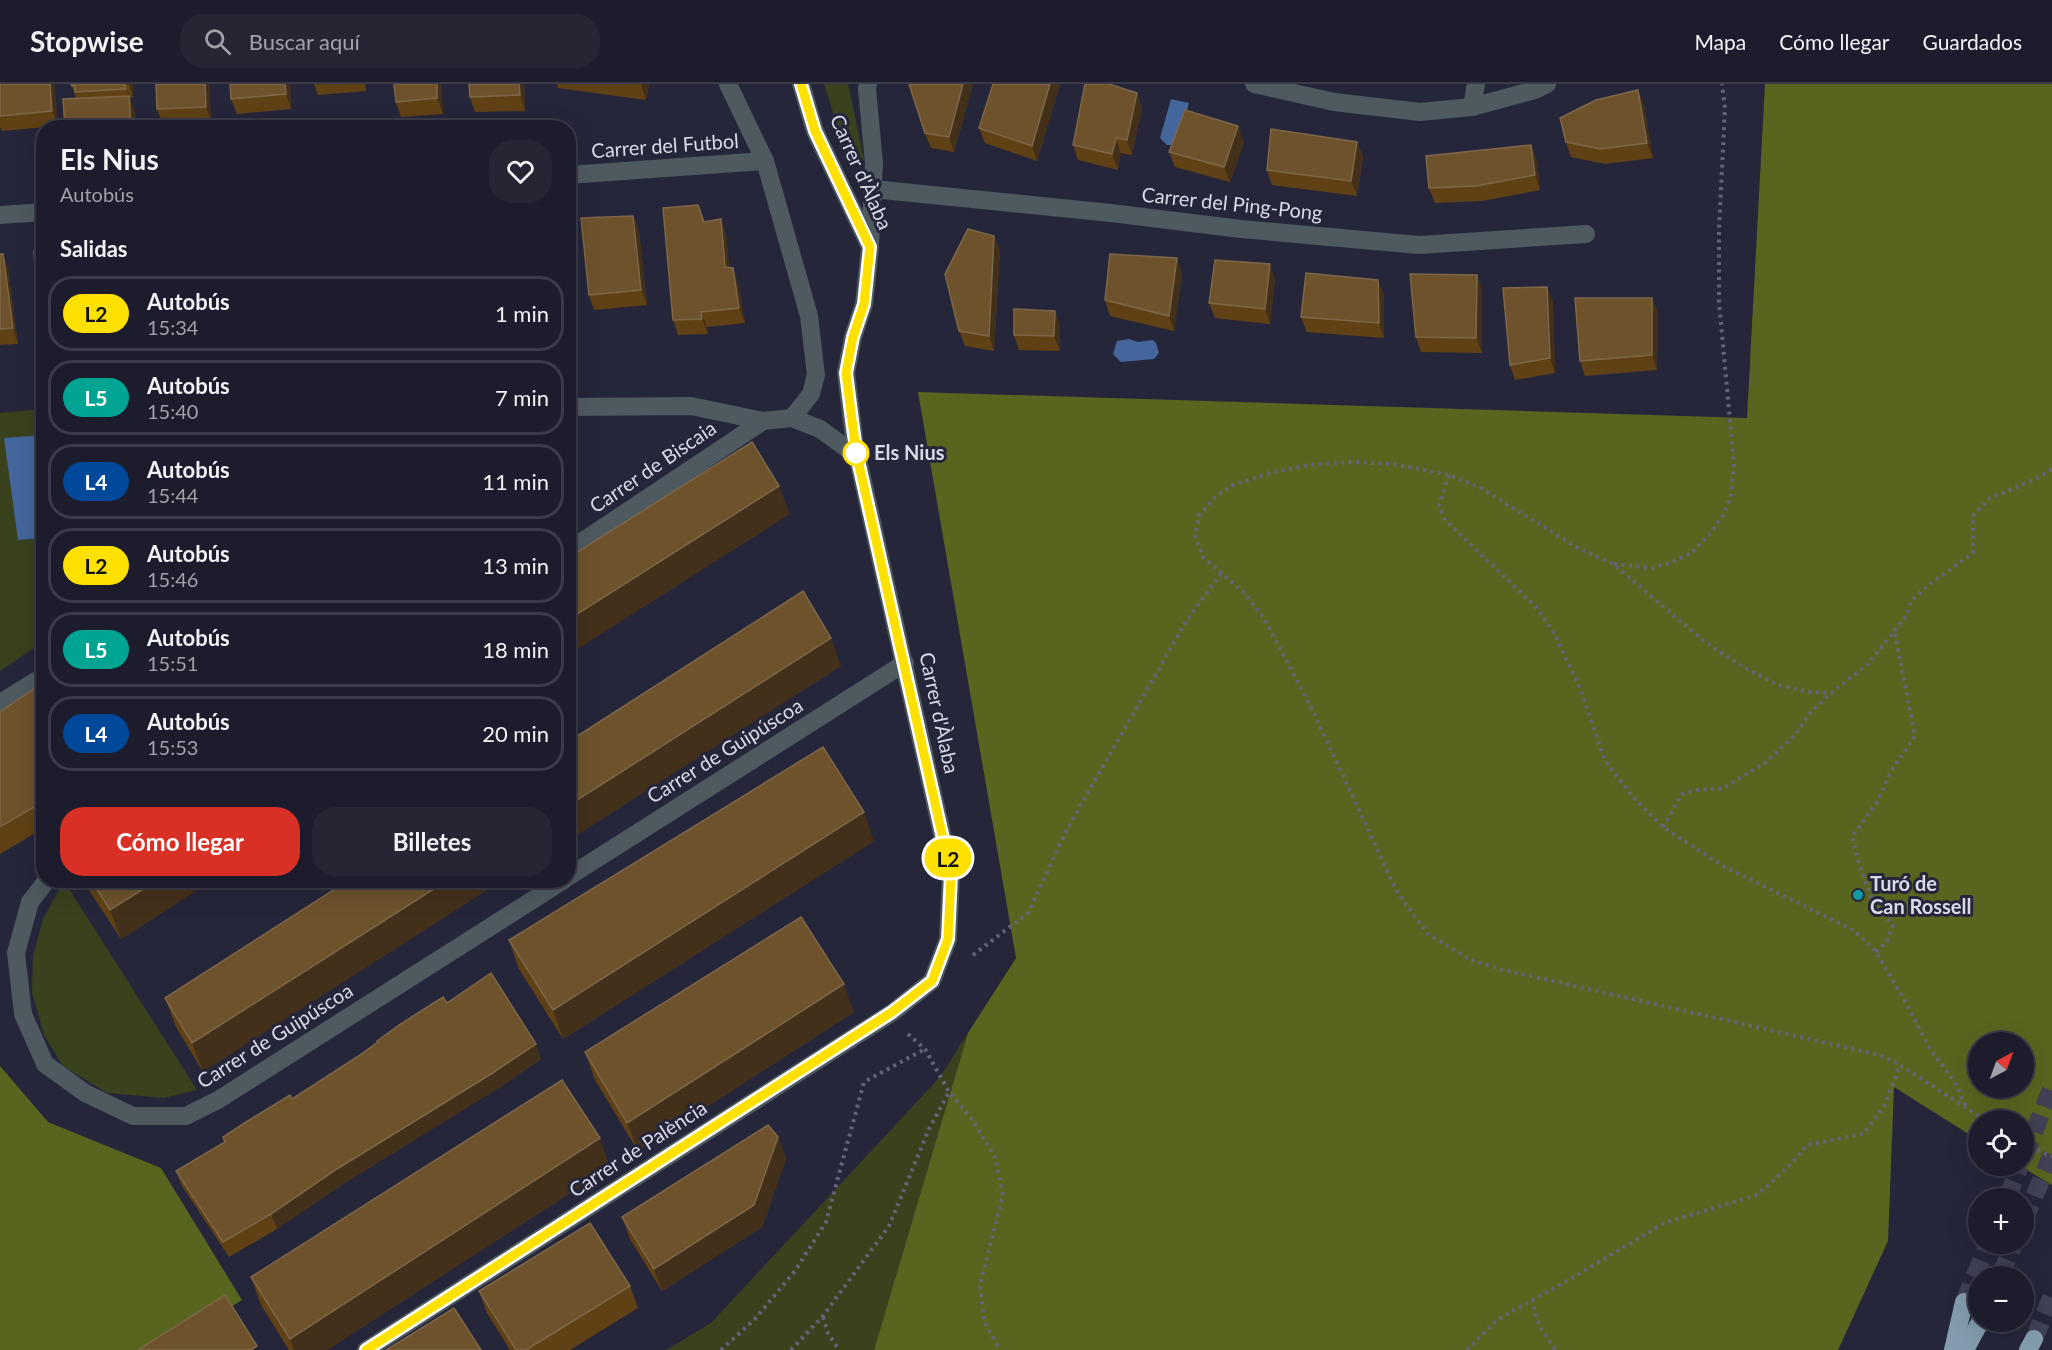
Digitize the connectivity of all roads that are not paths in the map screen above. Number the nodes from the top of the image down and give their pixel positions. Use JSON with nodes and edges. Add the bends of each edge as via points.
{"nodes":[{"id":1,"x":728,"y":84,"type":"edge"},
{"id":2,"x":801,"y":84,"type":"edge"},
{"id":3,"x":868,"y":84,"type":"edge"},
{"id":4,"x":1254,"y":84,"type":"edge"},
{"id":5,"x":1476,"y":84,"type":"edge"},
{"id":6,"x":1547,"y":84,"type":"edge"},
{"id":7,"x":1472,"y":107,"type":"junction"},
{"id":8,"x":765,"y":161,"type":"junction"},
{"id":9,"x":576,"y":174,"type":"edge"},
{"id":10,"x":873,"y":189,"type":"junction"},
{"id":11,"x":36,"y":213,"type":"edge"},
{"id":12,"x":0,"y":215,"type":"edge"},
{"id":13,"x":1587,"y":234,"type":"dead end"},
{"id":14,"x":870,"y":247,"type":"junction"},
{"id":15,"x":576,"y":407,"type":"edge"},
{"id":16,"x":792,"y":418,"type":"junction"},
{"id":17,"x":763,"y":421,"type":"junction"},
{"id":18,"x":857,"y":456,"type":"junction"},
{"id":19,"x":576,"y":546,"type":"edge"},
{"id":20,"x":905,"y":663,"type":"junction"},
{"id":21,"x":36,"y":681,"type":"edge"},
{"id":22,"x":0,"y":703,"type":"edge"},
{"id":23,"x":576,"y":873,"type":"edge"},
{"id":24,"x":41,"y":888,"type":"edge"},
{"id":25,"x":551,"y":888,"type":"edge"},
{"id":26,"x":932,"y":981,"type":"joint"},
{"id":27,"x":1964,"y":1302,"type":"tunnel mouth"},
{"id":28,"x":1975,"y":1332,"type":"edge"},
{"id":29,"x":366,"y":1350,"type":"edge"},
{"id":30,"x":1953,"y":1350,"type":"edge"},
{"id":31,"x":1965,"y":1350,"type":"edge"}],
"edges":[{"from":1,"to":8,"type":"street"},
{"from":2,"to":14,"type":"street","name":"Carrer d'Àlaba","via":[[815,131]]},
{"from":3,"to":10,"type":"street"},
{"from":4,"to":7,"type":"street","via":[[1334,102],[1420,112]]},
{"from":5,"to":7,"type":"street"},
{"from":6,"to":7,"type":"street"},
{"from":8,"to":9,"type":"street","name":"Carrer del Futbol"},
{"from":8,"to":16,"type":"street","via":[[809,316],[816,375],[811,394]]},
{"from":10,"to":13,"type":"street","name":"Carrer del Ping-Pong","via":[[1419,245]]},
{"from":10,"to":14,"type":"street"},
{"from":11,"to":12,"type":"street"},
{"from":14,"to":18,"type":"street","name":"Carrer d'Àlaba","via":[[864,304],[846,373]]},
{"from":15,"to":17,"type":"street","via":[[691,406]]},
{"from":16,"to":17,"type":"street"},
{"from":16,"to":18,"type":"street","via":[[819,429]]},
{"from":17,"to":19,"type":"street","name":"Carrer de Biscaia"},
{"from":18,"to":20,"type":"street","name":"Carrer d'Àlaba"},
{"from":20,"to":23,"type":"street","name":"Carrer de Guipúscoa"},
{"from":20,"to":26,"type":"street","name":"Carrer d'Àlaba","via":[[951,874],[948,939]]},
{"from":21,"to":22,"type":"street"},
{"from":24,"to":25,"type":"street","name":"Carrer de Guipúscoa","via":[[30,902],[16,953],[23,1014],[45,1064],[85,1093],[133,1116],[186,1116],[218,1100]]},
{"from":26,"to":29,"type":"street","name":"Carrer de Palència","via":[[892,1012]]},
{"from":27,"to":30,"type":"highway"},
{"from":28,"to":31,"type":"highway"}]}
